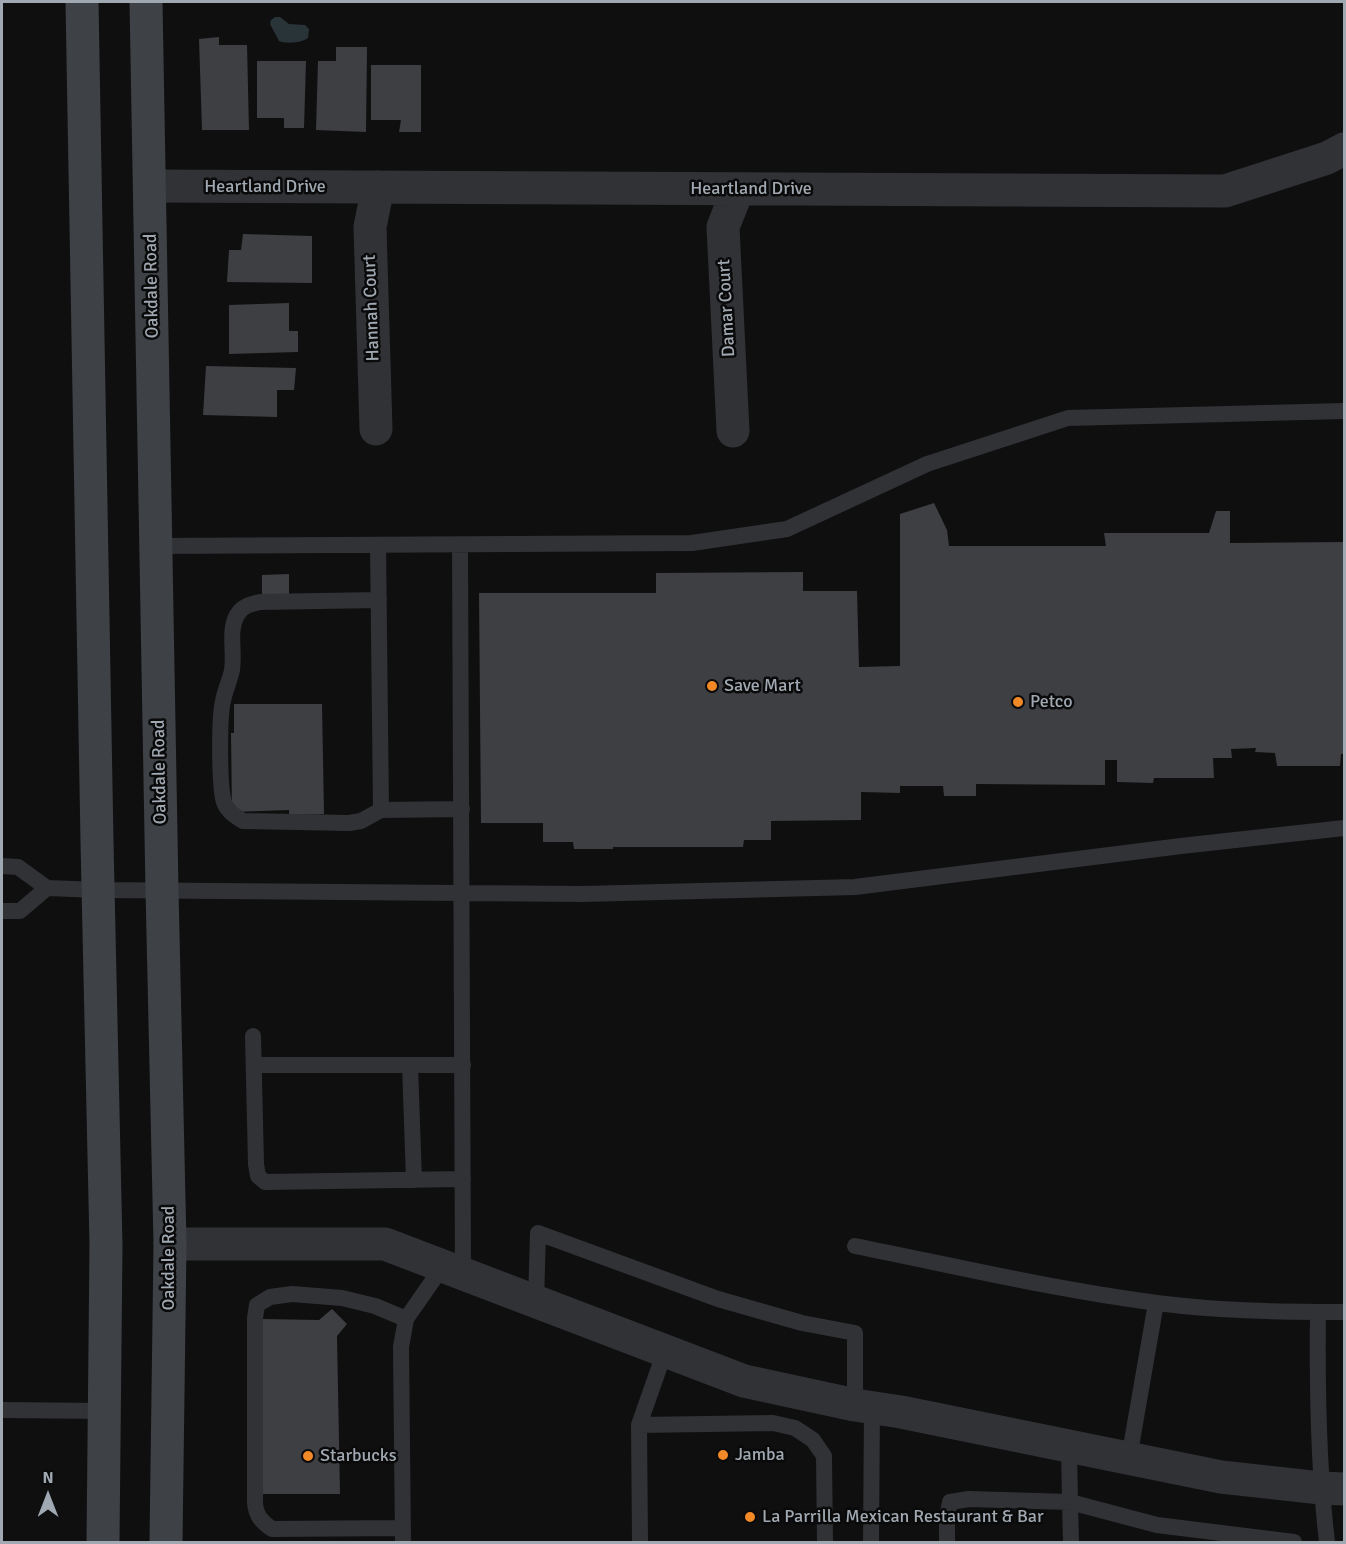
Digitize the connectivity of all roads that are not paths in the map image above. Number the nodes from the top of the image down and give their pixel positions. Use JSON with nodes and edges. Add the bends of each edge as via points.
{"nodes":[{"id":1,"x":82,"y":2,"type":"edge"},
{"id":2,"x":146,"y":2,"type":"edge"},
{"id":3,"x":1344,"y":149,"type":"edge"},
{"id":4,"x":150,"y":186,"type":"junction"},
{"id":5,"x":378,"y":187,"type":"junction"},
{"id":6,"x":738,"y":189,"type":"junction"},
{"id":7,"x":1344,"y":411,"type":"edge"},
{"id":8,"x":375,"y":429,"type":"dead end"},
{"id":9,"x":733,"y":431,"type":"dead end"},
{"id":10,"x":378,"y":545,"type":"junction"},
{"id":11,"x":460,"y":545,"type":"junction"},
{"id":12,"x":156,"y":546,"type":"junction"},
{"id":13,"x":379,"y":600,"type":"junction"},
{"id":14,"x":462,"y":809,"type":"junction"},
{"id":15,"x":381,"y":810,"type":"junction"},
{"id":16,"x":1344,"y":828,"type":"edge"},
{"id":17,"x":2,"y":867,"type":"edge"},
{"id":18,"x":47,"y":888,"type":"junction"},
{"id":19,"x":98,"y":890,"type":"junction"},
{"id":20,"x":162,"y":890,"type":"junction"},
{"id":21,"x":462,"y":893,"type":"junction"},
{"id":22,"x":2,"y":911,"type":"edge"},
{"id":23,"x":254,"y":1036,"type":"dead end"},
{"id":24,"x":254,"y":1065,"type":"junction"},
{"id":25,"x":410,"y":1065,"type":"junction"},
{"id":26,"x":463,"y":1065,"type":"junction"},
{"id":27,"x":463,"y":1179,"type":"junction"},
{"id":28,"x":414,"y":1180,"type":"junction"},
{"id":29,"x":170,"y":1244,"type":"junction"},
{"id":30,"x":855,"y":1246,"type":"dead end"},
{"id":31,"x":453,"y":1270,"type":"junction"},
{"id":32,"x":536,"y":1302,"type":"junction"},
{"id":33,"x":1156,"y":1303,"type":"junction"},
{"id":34,"x":1318,"y":1312,"type":"junction"},
{"id":35,"x":1344,"y":1312,"type":"edge"},
{"id":36,"x":406,"y":1319,"type":"junction"},
{"id":37,"x":665,"y":1351,"type":"junction"},
{"id":38,"x":864,"y":1406,"type":"junction"},
{"id":39,"x":2,"y":1410,"type":"edge"},
{"id":40,"x":104,"y":1411,"type":"junction"},
{"id":41,"x":639,"y":1425,"type":"junction"},
{"id":42,"x":1069,"y":1446,"type":"junction"},
{"id":43,"x":1129,"y":1458,"type":"junction"},
{"id":44,"x":1333,"y":1488,"type":"edge"},
{"id":45,"x":1070,"y":1502,"type":"junction"},
{"id":46,"x":1157,"y":1525,"type":"junction"},
{"id":47,"x":403,"y":1535,"type":"edge"},
{"id":48,"x":103,"y":1542,"type":"edge"},
{"id":49,"x":166,"y":1542,"type":"edge"},
{"id":50,"x":640,"y":1542,"type":"edge"},
{"id":51,"x":825,"y":1542,"type":"edge"},
{"id":52,"x":871,"y":1542,"type":"edge"},
{"id":53,"x":947,"y":1542,"type":"edge"},
{"id":54,"x":1071,"y":1542,"type":"edge"},
{"id":55,"x":1157,"y":1542,"type":"edge"},
{"id":56,"x":1294,"y":1542,"type":"edge"},
{"id":57,"x":1327,"y":1542,"type":"edge"}],
"edges":[{"from":1,"to":19,"type":"main road"},
{"from":2,"to":4,"type":"main road","name":"Oakdale Road"},
{"from":3,"to":6,"type":"street","name":"Heartland Drive","via":[[1226,191]]},
{"from":4,"to":5,"type":"street","name":"Heartland Drive"},
{"from":4,"to":12,"type":"main road","name":"Oakdale Road"},
{"from":5,"to":6,"type":"street","name":"Heartland Drive"},
{"from":5,"to":8,"type":"street","name":"Hannah Court","via":[[370,227]]},
{"from":6,"to":9,"type":"street","name":"Damar Court","via":[[723,227]]},
{"from":7,"to":11,"type":"lane","via":[[1068,418],[927,464],[787,529],[692,543]]},
{"from":10,"to":11,"type":"lane"},
{"from":10,"to":12,"type":"lane"},
{"from":10,"to":13,"type":"lane"},
{"from":11,"to":14,"type":"lane"},
{"from":12,"to":20,"type":"main road","name":"Oakdale Road"},
{"from":13,"to":15,"type":"lane"},
{"from":13,"to":15,"type":"lane","via":[[260,602],[246,605],[237,613],[232,670],[221,717],[221,790],[231,814],[243,821],[349,823],[362,821]]},
{"from":14,"to":15,"type":"lane"},
{"from":14,"to":21,"type":"lane"},
{"from":16,"to":21,"type":"lane","via":[[855,887]]},
{"from":17,"to":18,"type":"lane","via":[[18,867]]},
{"from":18,"to":19,"type":"lane"},
{"from":18,"to":22,"type":"lane","via":[[20,911]]},
{"from":19,"to":20,"type":"lane"},
{"from":19,"to":40,"type":"main road","via":[[106,1245]]},
{"from":20,"to":21,"type":"lane"},
{"from":20,"to":29,"type":"main road","name":"Oakdale Road"},
{"from":21,"to":26,"type":"lane"},
{"from":23,"to":24,"type":"lane"},
{"from":24,"to":25,"type":"lane"},
{"from":24,"to":28,"type":"lane","via":[[256,1164],[258,1176],[265,1182]]},
{"from":25,"to":26,"type":"lane"},
{"from":25,"to":28,"type":"lane"},
{"from":26,"to":27,"type":"lane"},
{"from":27,"to":28,"type":"lane"},
{"from":27,"to":31,"type":"lane"},
{"from":29,"to":31,"type":"street","via":[[386,1244]]},
{"from":29,"to":49,"type":"main road","name":"Oakdale Road"},
{"from":30,"to":33,"type":"lane"},
{"from":31,"to":32,"type":"street"},
{"from":31,"to":36,"type":"lane"},
{"from":32,"to":37,"type":"street"},
{"from":32,"to":38,"type":"lane","via":[[538,1233],[718,1299],[802,1323],[855,1333]]},
{"from":33,"to":34,"type":"lane"},
{"from":33,"to":43,"type":"lane"},
{"from":34,"to":35,"type":"lane"},
{"from":34,"to":44,"type":"lane","via":[[1317,1406]]},
{"from":36,"to":47,"type":"lane","via":[[400,1347]]},
{"from":36,"to":47,"type":"lane","via":[[342,1298],[292,1294],[270,1297],[257,1305],[255,1318],[255,1503],[263,1523],[272,1529]]},
{"from":37,"to":38,"type":"street","via":[[744,1381]]},
{"from":37,"to":41,"type":"lane"},
{"from":38,"to":42,"type":"street"},
{"from":38,"to":52,"type":"lane"},
{"from":39,"to":40,"type":"lane"},
{"from":40,"to":48,"type":"main road"},
{"from":41,"to":50,"type":"lane"},
{"from":41,"to":51,"type":"lane","via":[[773,1423],[795,1428],[813,1440],[824,1456]]},
{"from":42,"to":43,"type":"street"},
{"from":42,"to":45,"type":"lane"},
{"from":43,"to":44,"type":"street","via":[[1221,1477]]},
{"from":44,"to":57,"type":"lane"},
{"from":45,"to":46,"type":"lane"},
{"from":45,"to":53,"type":"lane","via":[[969,1498],[951,1502]]},
{"from":45,"to":54,"type":"lane"},
{"from":46,"to":55,"type":"lane"},
{"from":46,"to":56,"type":"lane"}]}
